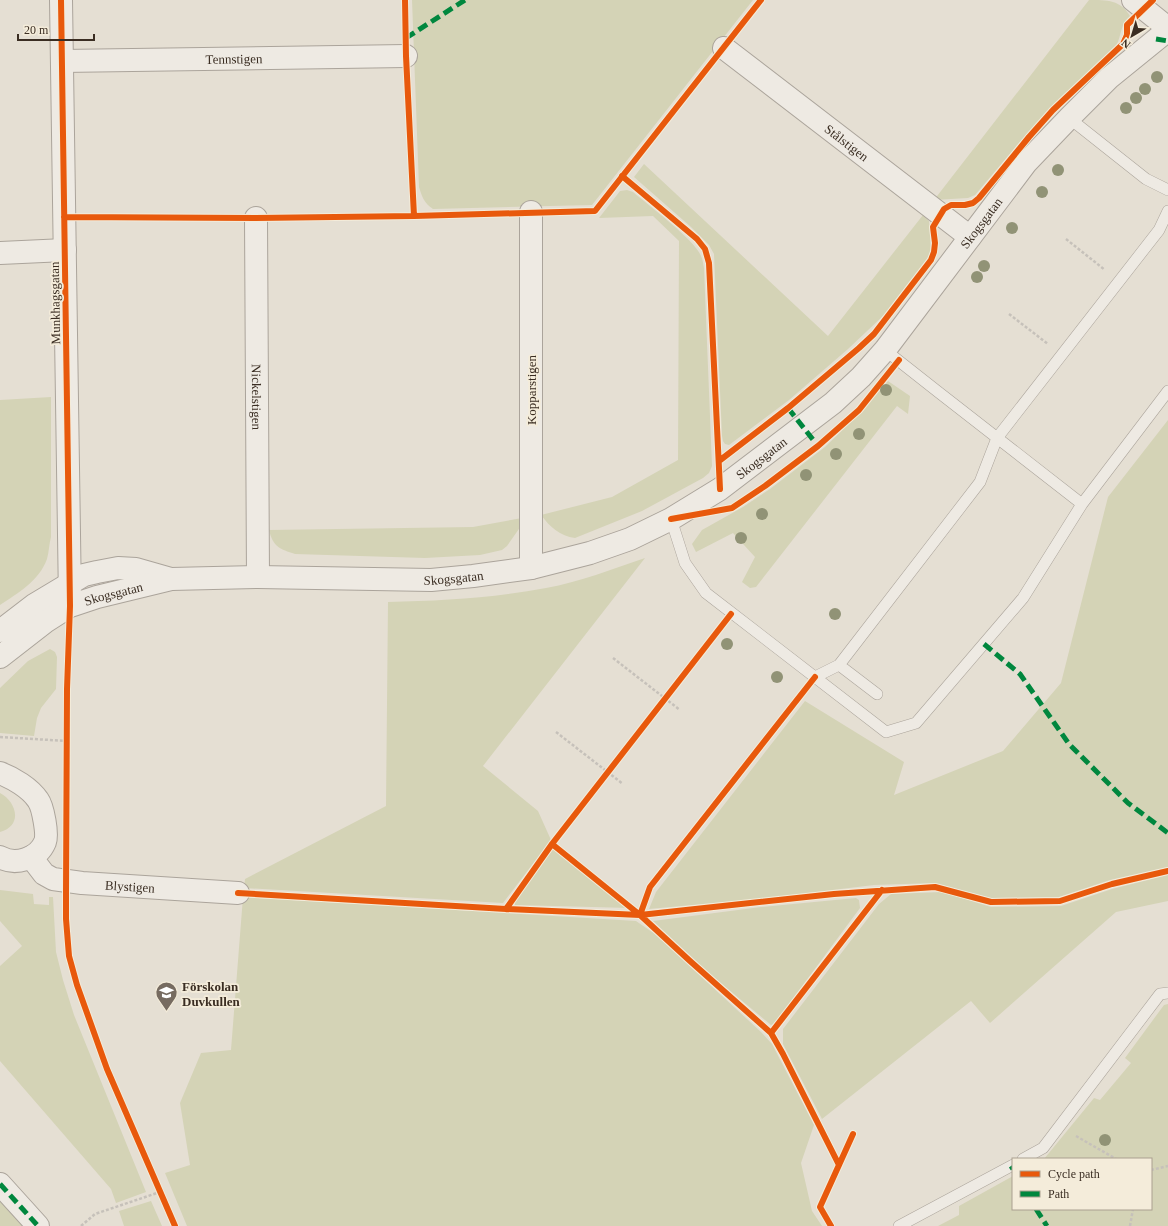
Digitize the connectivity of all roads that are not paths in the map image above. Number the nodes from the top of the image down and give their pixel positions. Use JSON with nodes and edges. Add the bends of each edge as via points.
{"nodes":[{"id":1,"x":61,"y":0,"type":"edge"},
{"id":2,"x":1133,"y":0,"type":"edge"},
{"id":3,"x":1168,"y":29,"type":"edge"},
{"id":4,"x":724,"y":48,"type":"dead end"},
{"id":5,"x":406,"y":56,"type":"dead end"},
{"id":6,"x":62,"y":61,"type":"junction"},
{"id":7,"x":1069,"y":118,"type":"junction"},
{"id":8,"x":1168,"y":190,"type":"edge"},
{"id":9,"x":1168,"y":211,"type":"edge"},
{"id":10,"x":530,"y":212,"type":"dead end"},
{"id":11,"x":256,"y":218,"type":"dead end"},
{"id":12,"x":970,"y":237,"type":"junction"},
{"id":13,"x":65,"y":250,"type":"junction"},
{"id":14,"x":0,"y":253,"type":"edge"},
{"id":15,"x":885,"y":350,"type":"junction"},
{"id":16,"x":1168,"y":391,"type":"edge"},
{"id":17,"x":997,"y":438,"type":"junction"},
{"id":18,"x":1082,"y":504,"type":"junction"},
{"id":19,"x":671,"y":519,"type":"junction"},
{"id":20,"x":531,"y":568,"type":"junction"},
{"id":21,"x":258,"y":577,"type":"junction"},
{"id":22,"x":171,"y":579,"type":"junction"},
{"id":23,"x":70,"y":583,"type":"junction"},
{"id":24,"x":70,"y":606,"type":"junction"},
{"id":25,"x":0,"y":631,"type":"edge"},
{"id":26,"x":0,"y":657,"type":"edge"},
{"id":27,"x":839,"y":665,"type":"junction"},
{"id":28,"x":815,"y":677,"type":"junction"},
{"id":29,"x":877,"y":694,"type":"dead end"},
{"id":30,"x":0,"y":773,"type":"edge"},
{"id":31,"x":0,"y":857,"type":"edge"},
{"id":32,"x":31,"y":857,"type":"junction"},
{"id":33,"x":238,"y":893,"type":"dead end"},
{"id":34,"x":1168,"y":993,"type":"edge"},
{"id":35,"x":1025,"y":1158,"type":"edge"},
{"id":36,"x":1012,"y":1166,"type":"edge"},
{"id":37,"x":0,"y":1184,"type":"edge"},
{"id":38,"x":38,"y":1226,"type":"edge"},
{"id":39,"x":899,"y":1226,"type":"edge"}],
"edges":[{"from":1,"to":6,"type":"street","name":"Munkhagsgatan"},
{"from":2,"to":3,"type":"street"},
{"from":3,"to":7,"type":"street","name":"Skogsgatan","via":[[1109,78]]},
{"from":4,"to":12,"type":"street","name":"Stålstigen"},
{"from":5,"to":6,"type":"street","name":"Tennstigen"},
{"from":6,"to":13,"type":"street","name":"Munkhagsgatan"},
{"from":7,"to":8,"type":"lane","via":[[1146,179]]},
{"from":7,"to":12,"type":"street","name":"Skogsgatan","via":[[1026,163]]},
{"from":9,"to":17,"type":"lane","via":[[1159,230]]},
{"from":10,"to":20,"type":"street","name":"Kopparstigen"},
{"from":11,"to":21,"type":"street","name":"Nickelstigen"},
{"from":12,"to":15,"type":"street","name":"Skogsgatan"},
{"from":13,"to":14,"type":"street","name":"Munkhagsgatan"},
{"from":13,"to":23,"type":"street","name":"Munkhagsgatan"},
{"from":15,"to":17,"type":"lane"},
{"from":15,"to":19,"type":"street","name":"Skogsgatan","via":[[833,403],[720,489]]},
{"from":16,"to":18,"type":"lane"},
{"from":17,"to":18,"type":"lane"},
{"from":17,"to":27,"type":"lane","via":[[980,482]]},
{"from":18,"to":28,"type":"lane","via":[[1023,598],[916,724],[886,732]]},
{"from":19,"to":20,"type":"street","name":"Skogsgatan","via":[[590,553]]},
{"from":19,"to":28,"type":"lane","via":[[685,564],[706,593]]},
{"from":20,"to":21,"type":"street","name":"Skogsgatan","via":[[431,580]]},
{"from":21,"to":22,"type":"street","name":"Skogsgatan"},
{"from":22,"to":23,"type":"street","name":"Skogsgatan","via":[[136,569],[118,568],[84,575]]},
{"from":22,"to":24,"type":"street","name":"Skogsgatan"},
{"from":23,"to":24,"type":"street","name":"Munkhagsgatan"},
{"from":23,"to":25,"type":"street","name":"Skogsgatan","via":[[34,605]]},
{"from":24,"to":26,"type":"street","name":"Skogsgatan","via":[[36,628]]},
{"from":27,"to":28,"type":"lane"},
{"from":27,"to":29,"type":"lane"},
{"from":30,"to":32,"type":"street","via":[[26,788],[40,803],[46,840],[43,847]]},
{"from":31,"to":32,"type":"street","via":[[14,861]]},
{"from":32,"to":33,"type":"street","name":"Blystigen","via":[[44,874],[53,879]]},
{"from":34,"to":35,"type":"lane","via":[[1160,994],[1044,1148]]},
{"from":36,"to":39,"type":"lane"},
{"from":37,"to":38,"type":"street"}]}
